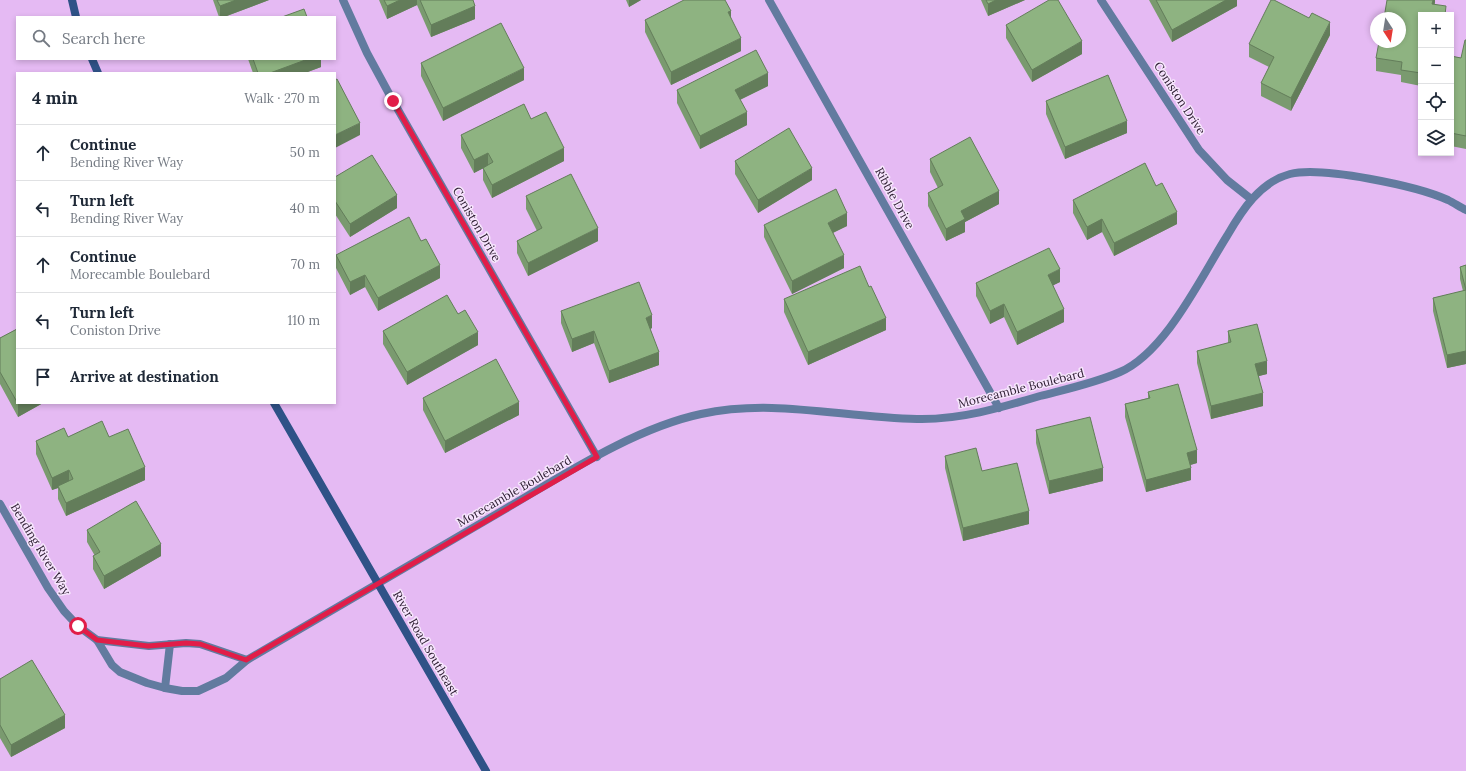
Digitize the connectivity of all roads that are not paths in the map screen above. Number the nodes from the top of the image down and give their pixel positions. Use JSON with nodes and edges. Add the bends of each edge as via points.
{"nodes":[{"id":1,"x":72,"y":0,"type":"edge"},
{"id":2,"x":343,"y":0,"type":"edge"},
{"id":3,"x":770,"y":0,"type":"edge"},
{"id":4,"x":1101,"y":0,"type":"edge"},
{"id":5,"x":76,"y":16,"type":"edge"},
{"id":6,"x":92,"y":60,"type":"edge"},
{"id":7,"x":98,"y":72,"type":"edge"},
{"id":8,"x":1252,"y":198,"type":"junction"},
{"id":9,"x":1466,"y":210,"type":"edge"},
{"id":10,"x":275,"y":404,"type":"edge"},
{"id":11,"x":999,"y":408,"type":"junction"},
{"id":12,"x":597,"y":457,"type":"junction"},
{"id":13,"x":0,"y":504,"type":"edge"},
{"id":14,"x":377,"y":583,"type":"junction"},
{"id":15,"x":97,"y":640,"type":"junction"},
{"id":16,"x":170,"y":644,"type":"junction"},
{"id":17,"x":246,"y":660,"type":"junction"},
{"id":18,"x":165,"y":688,"type":"junction"},
{"id":19,"x":486,"y":771,"type":"edge"}],
"edges":[{"from":1,"to":5,"type":"main road"},
{"from":2,"to":12,"type":"street","name":"Coniston Drive","via":[[367,53],[393,101]]},
{"from":3,"to":11,"type":"street","name":"Ribble Drive"},
{"from":4,"to":8,"type":"street","name":"Coniston Drive","via":[[1200,150],[1227,180]]},
{"from":6,"to":7,"type":"main road"},
{"from":8,"to":9,"type":"street","name":"Morecamble Boulebard","via":[[1269,184],[1289,174],[1331,173],[1421,190],[1447,199]]},
{"from":8,"to":11,"type":"street","name":"Morecamble Boulebard","via":[[1174,320],[1144,356],[1125,370],[1098,380]]},
{"from":10,"to":14,"type":"main road","name":"River Road Southeast"},
{"from":11,"to":12,"type":"street","name":"Morecamble Boulebard","via":[[937,420],[796,408],[727,409],[668,424]]},
{"from":12,"to":14,"type":"street","name":"Morecamble Boulebard"},
{"from":13,"to":15,"type":"street","name":"Bending River Way","via":[[56,600],[78,626]]},
{"from":14,"to":17,"type":"street","name":"Bending River Way"},
{"from":14,"to":19,"type":"main road","name":"River Road Southeast"},
{"from":15,"to":16,"type":"street","name":"Bending River Way","via":[[148,646]]},
{"from":15,"to":18,"type":"street","name":"Bending River Way","via":[[112,665],[120,672]]},
{"from":16,"to":17,"type":"street","name":"Bending River Way","via":[[200,644]]},
{"from":16,"to":18,"type":"street"},
{"from":17,"to":18,"type":"street","name":"Bending River Way","via":[[226,678],[198,691]]}]}
